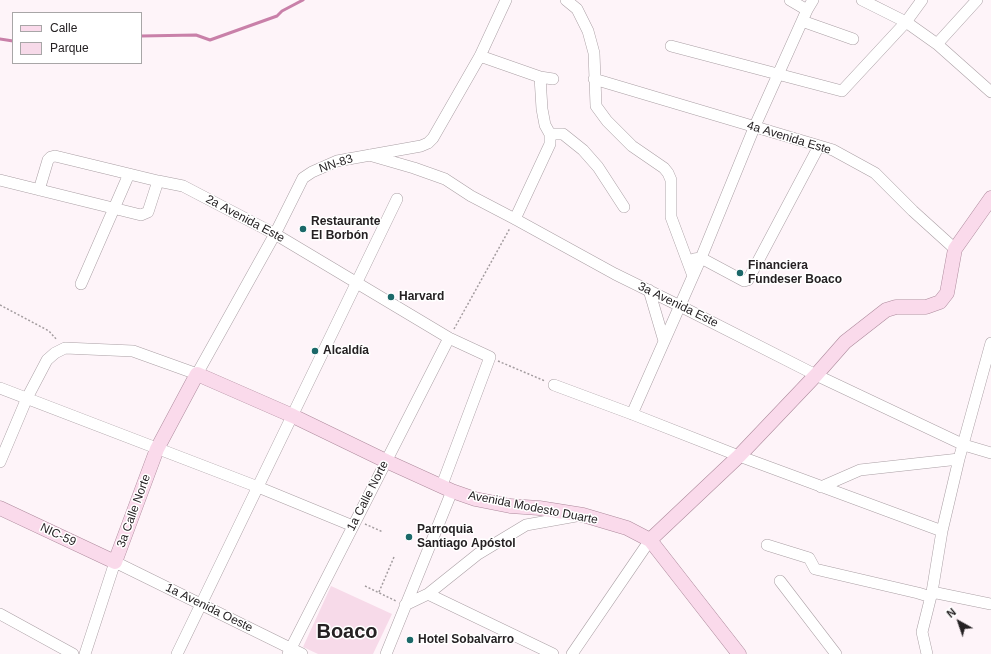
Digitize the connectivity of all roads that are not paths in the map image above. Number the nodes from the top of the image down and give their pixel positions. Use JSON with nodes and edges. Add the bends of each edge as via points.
{"nodes":[{"id":1,"x":506,"y":0,"type":"edge"},
{"id":2,"x":566,"y":0,"type":"edge"},
{"id":3,"x":790,"y":0,"type":"edge"},
{"id":4,"x":813,"y":0,"type":"edge"},
{"id":5,"x":862,"y":0,"type":"edge"},
{"id":6,"x":922,"y":0,"type":"edge"},
{"id":7,"x":977,"y":0,"type":"edge"},
{"id":8,"x":805,"y":16,"type":"junction"},
{"id":9,"x":906,"y":22,"type":"junction"},
{"id":10,"x":853,"y":39,"type":"dead end"},
{"id":11,"x":937,"y":44,"type":"junction"},
{"id":12,"x":670,"y":46,"type":"dead end"},
{"id":13,"x":480,"y":56,"type":"junction"},
{"id":14,"x":778,"y":75,"type":"junction"},
{"id":15,"x":540,"y":77,"type":"junction"},
{"id":16,"x":553,"y":79,"type":"dead end"},
{"id":17,"x":594,"y":79,"type":"junction"},
{"id":18,"x":991,"y":92,"type":"edge"},
{"id":19,"x":754,"y":128,"type":"junction"},
{"id":20,"x":550,"y":134,"type":"junction"},
{"id":21,"x":820,"y":146,"type":"junction"},
{"id":22,"x":367,"y":155,"type":"junction"},
{"id":23,"x":130,"y":174,"type":"junction"},
{"id":24,"x":0,"y":180,"type":"edge"},
{"id":25,"x":158,"y":181,"type":"junction"},
{"id":26,"x":39,"y":190,"type":"junction"},
{"id":27,"x":991,"y":198,"type":"edge"},
{"id":28,"x":398,"y":199,"type":"dead end"},
{"id":29,"x":624,"y":207,"type":"dead end"},
{"id":30,"x":115,"y":208,"type":"junction"},
{"id":31,"x":515,"y":219,"type":"junction"},
{"id":32,"x":275,"y":234,"type":"junction"},
{"id":33,"x":955,"y":249,"type":"junction"},
{"id":34,"x":701,"y":258,"type":"junction"},
{"id":35,"x":686,"y":259,"type":"junction"},
{"id":36,"x":693,"y":276,"type":"junction"},
{"id":37,"x":357,"y":283,"type":"junction"},
{"id":38,"x":82,"y":284,"type":"dead end"},
{"id":39,"x":649,"y":290,"type":"junction"},
{"id":40,"x":680,"y":306,"type":"junction"},
{"id":41,"x":449,"y":338,"type":"junction"},
{"id":42,"x":664,"y":341,"type":"junction"},
{"id":43,"x":991,"y":343,"type":"edge"},
{"id":44,"x":197,"y":374,"type":"junction"},
{"id":45,"x":816,"y":375,"type":"junction"},
{"id":46,"x":554,"y":385,"type":"road end"},
{"id":47,"x":0,"y":388,"type":"edge"},
{"id":48,"x":27,"y":398,"type":"junction"},
{"id":49,"x":632,"y":414,"type":"junction"},
{"id":50,"x":292,"y":416,"type":"junction"},
{"id":51,"x":964,"y":445,"type":"junction"},
{"id":52,"x":157,"y":449,"type":"junction"},
{"id":53,"x":991,"y":453,"type":"edge"},
{"id":54,"x":739,"y":456,"type":"junction"},
{"id":55,"x":959,"y":459,"type":"junction"},
{"id":56,"x":386,"y":461,"type":"junction"},
{"id":57,"x":0,"y":462,"type":"edge"},
{"id":58,"x":258,"y":487,"type":"junction"},
{"id":59,"x":821,"y":487,"type":"junction"},
{"id":60,"x":447,"y":488,"type":"junction"},
{"id":61,"x":0,"y":508,"type":"edge"},
{"id":62,"x":583,"y":515,"type":"junction"},
{"id":63,"x":355,"y":523,"type":"junction"},
{"id":64,"x":942,"y":531,"type":"junction"},
{"id":65,"x":650,"y":540,"type":"junction"},
{"id":66,"x":766,"y":545,"type":"dead end"},
{"id":67,"x":115,"y":562,"type":"junction"},
{"id":68,"x":780,"y":582,"type":"dead end"},
{"id":69,"x":428,"y":594,"type":"junction"},
{"id":70,"x":932,"y":595,"type":"junction"},
{"id":71,"x":201,"y":604,"type":"junction"},
{"id":72,"x":991,"y":604,"type":"edge"},
{"id":73,"x":405,"y":605,"type":"junction"},
{"id":74,"x":0,"y":614,"type":"edge"},
{"id":75,"x":289,"y":651,"type":"edge"},
{"id":76,"x":73,"y":654,"type":"edge"},
{"id":77,"x":85,"y":654,"type":"edge"},
{"id":78,"x":177,"y":654,"type":"edge"},
{"id":79,"x":302,"y":654,"type":"edge"},
{"id":80,"x":386,"y":654,"type":"edge"},
{"id":81,"x":552,"y":654,"type":"edge"},
{"id":82,"x":572,"y":654,"type":"edge"},
{"id":83,"x":738,"y":654,"type":"edge"},
{"id":84,"x":836,"y":654,"type":"edge"},
{"id":85,"x":927,"y":654,"type":"edge"}],
"edges":[{"from":1,"to":13,"type":"street","name":"NN-83","number":"NN-83"},
{"from":2,"to":17,"type":"street","via":[[577,9],[588,31],[594,53]]},
{"from":3,"to":8,"type":"street"},
{"from":4,"to":8,"type":"street"},
{"from":5,"to":9,"type":"street"},
{"from":6,"to":9,"type":"street"},
{"from":7,"to":11,"type":"street"},
{"from":8,"to":10,"type":"street"},
{"from":8,"to":14,"type":"street"},
{"from":9,"to":11,"type":"street"},
{"from":9,"to":14,"type":"street","via":[[842,91]]},
{"from":11,"to":18,"type":"street"},
{"from":12,"to":14,"type":"street"},
{"from":13,"to":15,"type":"street"},
{"from":13,"to":22,"type":"street","name":"NN-83","number":"NN-83","via":[[428,143]]},
{"from":14,"to":19,"type":"street"},
{"from":15,"to":16,"type":"street"},
{"from":15,"to":20,"type":"street","via":[[545,125]]},
{"from":17,"to":19,"type":"street","name":"4a Avenida Este"},
{"from":17,"to":35,"type":"street","via":[[596,106],[607,121],[632,146],[668,173],[671,180],[671,217]]},
{"from":19,"to":21,"type":"street","name":"4a Avenida Este"},
{"from":19,"to":34,"type":"street"},
{"from":20,"to":29,"type":"street","via":[[563,134],[583,150]]},
{"from":20,"to":31,"type":"street","via":[[550,144]]},
{"from":21,"to":33,"type":"street","name":"4a Avenida Este","via":[[833,150],[875,173]]},
{"from":21,"to":34,"type":"street","via":[[748,280],[744,281]]},
{"from":22,"to":31,"type":"street","name":"3a Avenida Este","via":[[445,179]]},
{"from":22,"to":32,"type":"street","name":"NN-83","number":"NN-83","via":[[336,161],[307,174]]},
{"from":23,"to":25,"type":"street","name":"2a Avenida Este"},
{"from":23,"to":26,"type":"street","name":"2a Avenida Este","via":[[55,156],[48,160]]},
{"from":23,"to":30,"type":"street"},
{"from":24,"to":26,"type":"street"},
{"from":25,"to":30,"type":"street","via":[[148,212],[142,215]]},
{"from":25,"to":32,"type":"street","name":"2a Avenida Este","via":[[183,186]]},
{"from":26,"to":30,"type":"street"},
{"from":27,"to":33,"type":"main road"},
{"from":28,"to":37,"type":"street"},
{"from":30,"to":38,"type":"street"},
{"from":31,"to":39,"type":"street","name":"3a Avenida Este"},
{"from":32,"to":37,"type":"street","name":"2a Avenida Este"},
{"from":32,"to":44,"type":"street","name":"NN-83","number":"NN-83"},
{"from":33,"to":45,"type":"main road","via":[[947,293],[940,302],[926,307],[896,307],[886,310],[845,342]]},
{"from":34,"to":35,"type":"street"},
{"from":34,"to":36,"type":"street"},
{"from":35,"to":36,"type":"street"},
{"from":36,"to":40,"type":"street"},
{"from":37,"to":41,"type":"street","name":"2a Avenida Este"},
{"from":37,"to":50,"type":"street"},
{"from":39,"to":40,"type":"street","name":"3a Avenida Este"},
{"from":39,"to":42,"type":"street"},
{"from":40,"to":42,"type":"street"},
{"from":40,"to":45,"type":"street","name":"3a Avenida Este"},
{"from":41,"to":56,"type":"street","name":"1a Calle Norte"},
{"from":41,"to":60,"type":"street","name":"2a Avenida Este","via":[[493,359]]},
{"from":42,"to":49,"type":"street"},
{"from":43,"to":51,"type":"street"},
{"from":44,"to":48,"type":"street","via":[[133,351],[65,348],[47,360]]},
{"from":44,"to":50,"type":"main road","name":"Avenida Modesto Duarte"},
{"from":44,"to":52,"type":"main road","name":"3a Calle Norte"},
{"from":45,"to":51,"type":"street","name":"3a Avenida Este"},
{"from":45,"to":54,"type":"main road"},
{"from":46,"to":49,"type":"street"},
{"from":47,"to":48,"type":"street"},
{"from":48,"to":52,"type":"street"},
{"from":48,"to":57,"type":"street"},
{"from":49,"to":54,"type":"street"},
{"from":50,"to":56,"type":"main road","name":"Avenida Modesto Duarte"},
{"from":50,"to":58,"type":"street"},
{"from":51,"to":53,"type":"street","name":"3a Avenida Este"},
{"from":51,"to":55,"type":"street"},
{"from":52,"to":58,"type":"street"},
{"from":52,"to":67,"type":"main road","name":"3a Calle Norte"},
{"from":54,"to":59,"type":"street"},
{"from":54,"to":65,"type":"main road"},
{"from":55,"to":59,"type":"street","via":[[860,470]]},
{"from":55,"to":64,"type":"street"},
{"from":56,"to":60,"type":"main road","name":"Avenida Modesto Duarte"},
{"from":56,"to":63,"type":"street","name":"1a Calle Norte"},
{"from":58,"to":63,"type":"street"},
{"from":58,"to":71,"type":"street"},
{"from":59,"to":64,"type":"street"},
{"from":60,"to":62,"type":"main road","name":"Avenida Modesto Duarte","via":[[475,499],[510,506]]},
{"from":60,"to":73,"type":"street"},
{"from":61,"to":67,"type":"main road","name":"NIC-59","number":"NIC-59"},
{"from":62,"to":65,"type":"main road","name":"Avenida Modesto Duarte","via":[[627,528]]},
{"from":62,"to":69,"type":"street","via":[[526,525],[478,554]]},
{"from":63,"to":75,"type":"street","name":"1a Calle Norte"},
{"from":64,"to":70,"type":"street"},
{"from":65,"to":82,"type":"street"},
{"from":65,"to":83,"type":"main road","name":"Avenida Modesto Duarte"},
{"from":66,"to":70,"type":"street","via":[[809,558],[815,568]]},
{"from":67,"to":71,"type":"street","name":"1a Avenida Oeste"},
{"from":67,"to":77,"type":"street","name":"3a Calle Norte"},
{"from":68,"to":84,"type":"street"},
{"from":69,"to":73,"type":"street"},
{"from":69,"to":81,"type":"street"},
{"from":70,"to":72,"type":"street"},
{"from":70,"to":85,"type":"street","via":[[922,632]]},
{"from":71,"to":75,"type":"street","name":"1a Avenida Oeste"},
{"from":71,"to":78,"type":"street"},
{"from":73,"to":80,"type":"street"},
{"from":74,"to":76,"type":"street"},
{"from":75,"to":79,"type":"street","name":"1a Avenida Oeste"}]}
